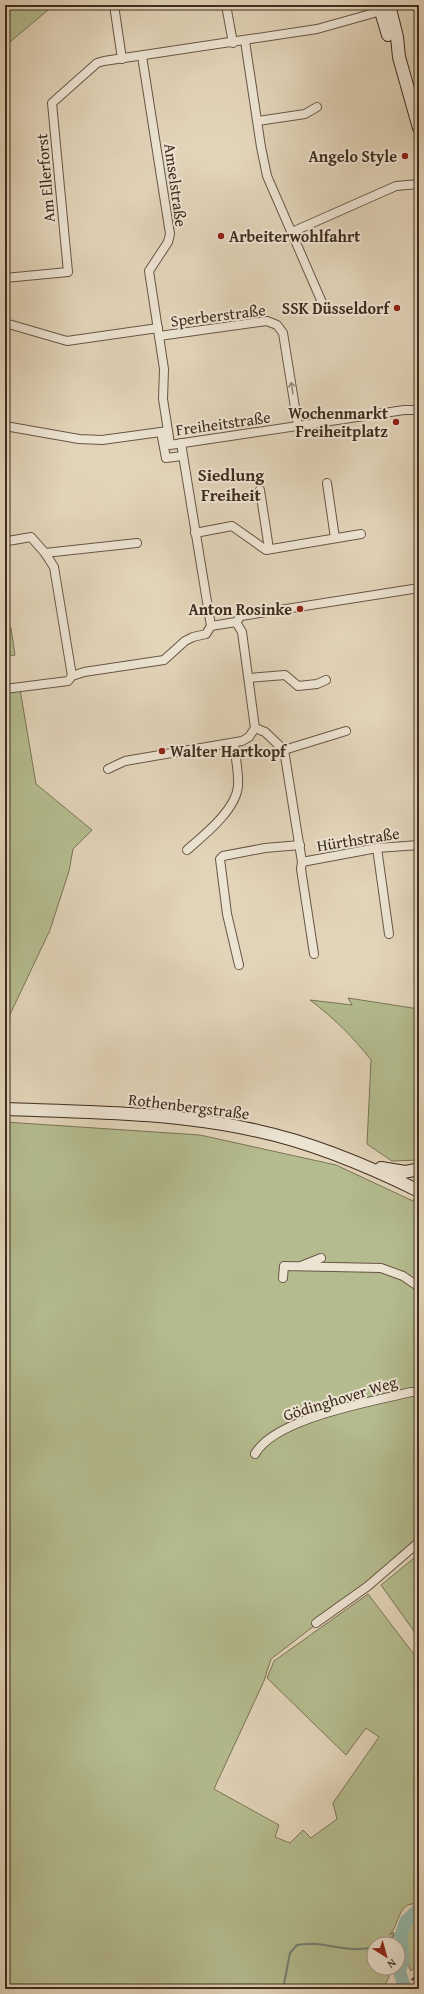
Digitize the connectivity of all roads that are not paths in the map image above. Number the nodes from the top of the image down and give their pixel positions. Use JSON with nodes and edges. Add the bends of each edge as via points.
{"nodes":[{"id":1,"x":114,"y":5,"type":"edge"},
{"id":2,"x":226,"y":5,"type":"edge"},
{"id":3,"x":385,"y":7,"type":"edge"},
{"id":4,"x":245,"y":41,"type":"junction"},
{"id":5,"x":233,"y":43,"type":"junction"},
{"id":6,"x":142,"y":56,"type":"junction"},
{"id":7,"x":122,"y":59,"type":"junction"},
{"id":8,"x":317,"y":107,"type":"dead end"},
{"id":9,"x":258,"y":121,"type":"junction"},
{"id":10,"x":419,"y":128,"type":"edge"},
{"id":11,"x":419,"y":184,"type":"edge"},
{"id":12,"x":292,"y":232,"type":"junction"},
{"id":13,"x":5,"y":278,"type":"edge"},
{"id":14,"x":324,"y":307,"type":"dead end"},
{"id":15,"x":5,"y":323,"type":"edge"},
{"id":16,"x":158,"y":328,"type":"junction"},
{"id":17,"x":159,"y":336,"type":"junction"},
{"id":18,"x":419,"y":410,"type":"edge"},
{"id":19,"x":5,"y":426,"type":"edge"},
{"id":20,"x":298,"y":426,"type":"junction"},
{"id":21,"x":165,"y":431,"type":"junction"},
{"id":22,"x":181,"y":443,"type":"junction"},
{"id":23,"x":182,"y":456,"type":"junction"},
{"id":24,"x":327,"y":483,"type":"dead end"},
{"id":25,"x":260,"y":490,"type":"dead end"},
{"id":26,"x":195,"y":533,"type":"junction"},
{"id":27,"x":361,"y":534,"type":"dead end"},
{"id":28,"x":335,"y":538,"type":"junction"},
{"id":29,"x":8,"y":541,"type":"dead end"},
{"id":30,"x":137,"y":543,"type":"dead end"},
{"id":31,"x":269,"y":549,"type":"junction"},
{"id":32,"x":45,"y":553,"type":"junction"},
{"id":33,"x":419,"y":588,"type":"edge"},
{"id":34,"x":236,"y":622,"type":"junction"},
{"id":35,"x":211,"y":626,"type":"junction"},
{"id":36,"x":72,"y":676,"type":"junction"},
{"id":37,"x":249,"y":678,"type":"junction"},
{"id":38,"x":326,"y":680,"type":"dead end"},
{"id":39,"x":5,"y":689,"type":"edge"},
{"id":40,"x":256,"y":728,"type":"junction"},
{"id":41,"x":346,"y":731,"type":"dead end"},
{"id":42,"x":234,"y":743,"type":"junction"},
{"id":43,"x":284,"y":750,"type":"junction"},
{"id":44,"x":108,"y":769,"type":"dead end"},
{"id":45,"x":300,"y":845,"type":"junction"},
{"id":46,"x":419,"y":845,"type":"edge"},
{"id":47,"x":377,"y":848,"type":"junction"},
{"id":48,"x":187,"y":850,"type":"dead end"},
{"id":49,"x":302,"y":862,"type":"junction"},
{"id":50,"x":389,"y":934,"type":"dead end"},
{"id":51,"x":314,"y":954,"type":"dead end"},
{"id":52,"x":239,"y":965,"type":"dead end"},
{"id":53,"x":5,"y":1109,"type":"edge"},
{"id":54,"x":363,"y":1165,"type":"junction"},
{"id":55,"x":418,"y":1170,"type":"edge"},
{"id":56,"x":419,"y":1191,"type":"edge"},
{"id":57,"x":321,"y":1258,"type":"dead end"},
{"id":58,"x":299,"y":1267,"type":"junction"},
{"id":59,"x":283,"y":1278,"type":"dead end"},
{"id":60,"x":419,"y":1287,"type":"edge"},
{"id":61,"x":419,"y":1392,"type":"edge"},
{"id":62,"x":255,"y":1454,"type":"dead end"},
{"id":63,"x":419,"y":1542,"type":"edge"},
{"id":64,"x":316,"y":1623,"type":"dead end"}],
"edges":[{"from":1,"to":7,"type":"street"},
{"from":2,"to":5,"type":"street"},
{"from":3,"to":4,"type":"street","name":"Am Ellerforst","via":[[316,29]]},
{"from":3,"to":10,"type":"main road","via":[[397,37],[399,57]]},
{"from":4,"to":5,"type":"street","name":"Am Ellerforst"},
{"from":4,"to":9,"type":"street"},
{"from":5,"to":6,"type":"street","name":"Am Ellerforst"},
{"from":6,"to":7,"type":"street","name":"Am Ellerforst"},
{"from":6,"to":16,"type":"street","name":"Amselstraße","via":[[170,234],[168,242],[149,271]]},
{"from":7,"to":13,"type":"street","name":"Am Ellerforst","via":[[97,63],[52,103],[68,272]]},
{"from":8,"to":9,"type":"street","via":[[305,114]]},
{"from":9,"to":12,"type":"street","via":[[267,176]]},
{"from":11,"to":12,"type":"street","via":[[396,186]]},
{"from":12,"to":14,"type":"street"},
{"from":15,"to":16,"type":"street","name":"Sperberstraße","via":[[67,341]]},
{"from":16,"to":17,"type":"street","name":"Amselstraße"},
{"from":20,"to":17,"type":"street","name":"Sperberstraße","one_way":true,"via":[[283,333],[279,326],[268,321]]},
{"from":17,"to":21,"type":"street","name":"Amselstraße","via":[[164,369]]},
{"from":18,"to":20,"type":"street","name":"Freiheitstraße"},
{"from":19,"to":21,"type":"street","name":"Freiheitstraße","via":[[102,440]]},
{"from":20,"to":22,"type":"street","name":"Freiheitstraße"},
{"from":21,"to":22,"type":"street","name":"Freiheitstraße","via":[[170,445]]},
{"from":21,"to":23,"type":"street","name":"Freiheitstraße","via":[[166,458]]},
{"from":22,"to":23,"type":"street"},
{"from":23,"to":26,"type":"street"},
{"from":24,"to":28,"type":"street"},
{"from":25,"to":31,"type":"street"},
{"from":26,"to":31,"type":"street","via":[[232,526],[266,550]]},
{"from":26,"to":35,"type":"street"},
{"from":27,"to":28,"type":"street"},
{"from":28,"to":31,"type":"street"},
{"from":29,"to":32,"type":"street","via":[[31,537]]},
{"from":30,"to":32,"type":"street"},
{"from":32,"to":36,"type":"street","via":[[54,567]]},
{"from":33,"to":34,"type":"street","via":[[240,616]]},
{"from":34,"to":35,"type":"street"},
{"from":34,"to":37,"type":"street","via":[[242,632]]},
{"from":35,"to":36,"type":"street","via":[[206,634],[193,636],[164,660]]},
{"from":36,"to":39,"type":"street","via":[[68,680]]},
{"from":37,"to":38,"type":"street","via":[[285,675],[298,686],[317,684]]},
{"from":37,"to":40,"type":"street"},
{"from":40,"to":42,"type":"street","via":[[249,737]]},
{"from":40,"to":43,"type":"street","via":[[266,732]]},
{"from":41,"to":43,"type":"street"},
{"from":42,"to":44,"type":"street","via":[[125,761]]},
{"from":42,"to":48,"type":"street","via":[[238,786],[231,806]]},
{"from":43,"to":45,"type":"street"},
{"from":45,"to":49,"type":"street"},
{"from":45,"to":52,"type":"street","name":"Hürthstraße","via":[[265,848],[223,856],[220,859],[227,914]]},
{"from":46,"to":47,"type":"street","name":"Hürthstraße"},
{"from":47,"to":49,"type":"street","name":"Hürthstraße"},
{"from":47,"to":50,"type":"street"},
{"from":49,"to":51,"type":"street"},
{"from":53,"to":54,"type":"main road","name":"Rothenbergstraße","via":[[149,1115],[205,1122],[258,1131],[308,1145]]},
{"from":54,"to":55,"type":"main road","name":"Rothenbergstraße","via":[[398,1171]]},
{"from":54,"to":56,"type":"main road","name":"Rothenbergstraße"},
{"from":57,"to":58,"type":"street"},
{"from":58,"to":59,"type":"street","via":[[284,1266]]},
{"from":58,"to":60,"type":"street","via":[[381,1268],[394,1271]]},
{"from":61,"to":62,"type":"street","name":"Gödinghover Weg","via":[[293,1424],[267,1440]]},
{"from":63,"to":64,"type":"street","via":[[368,1586]]}]}
